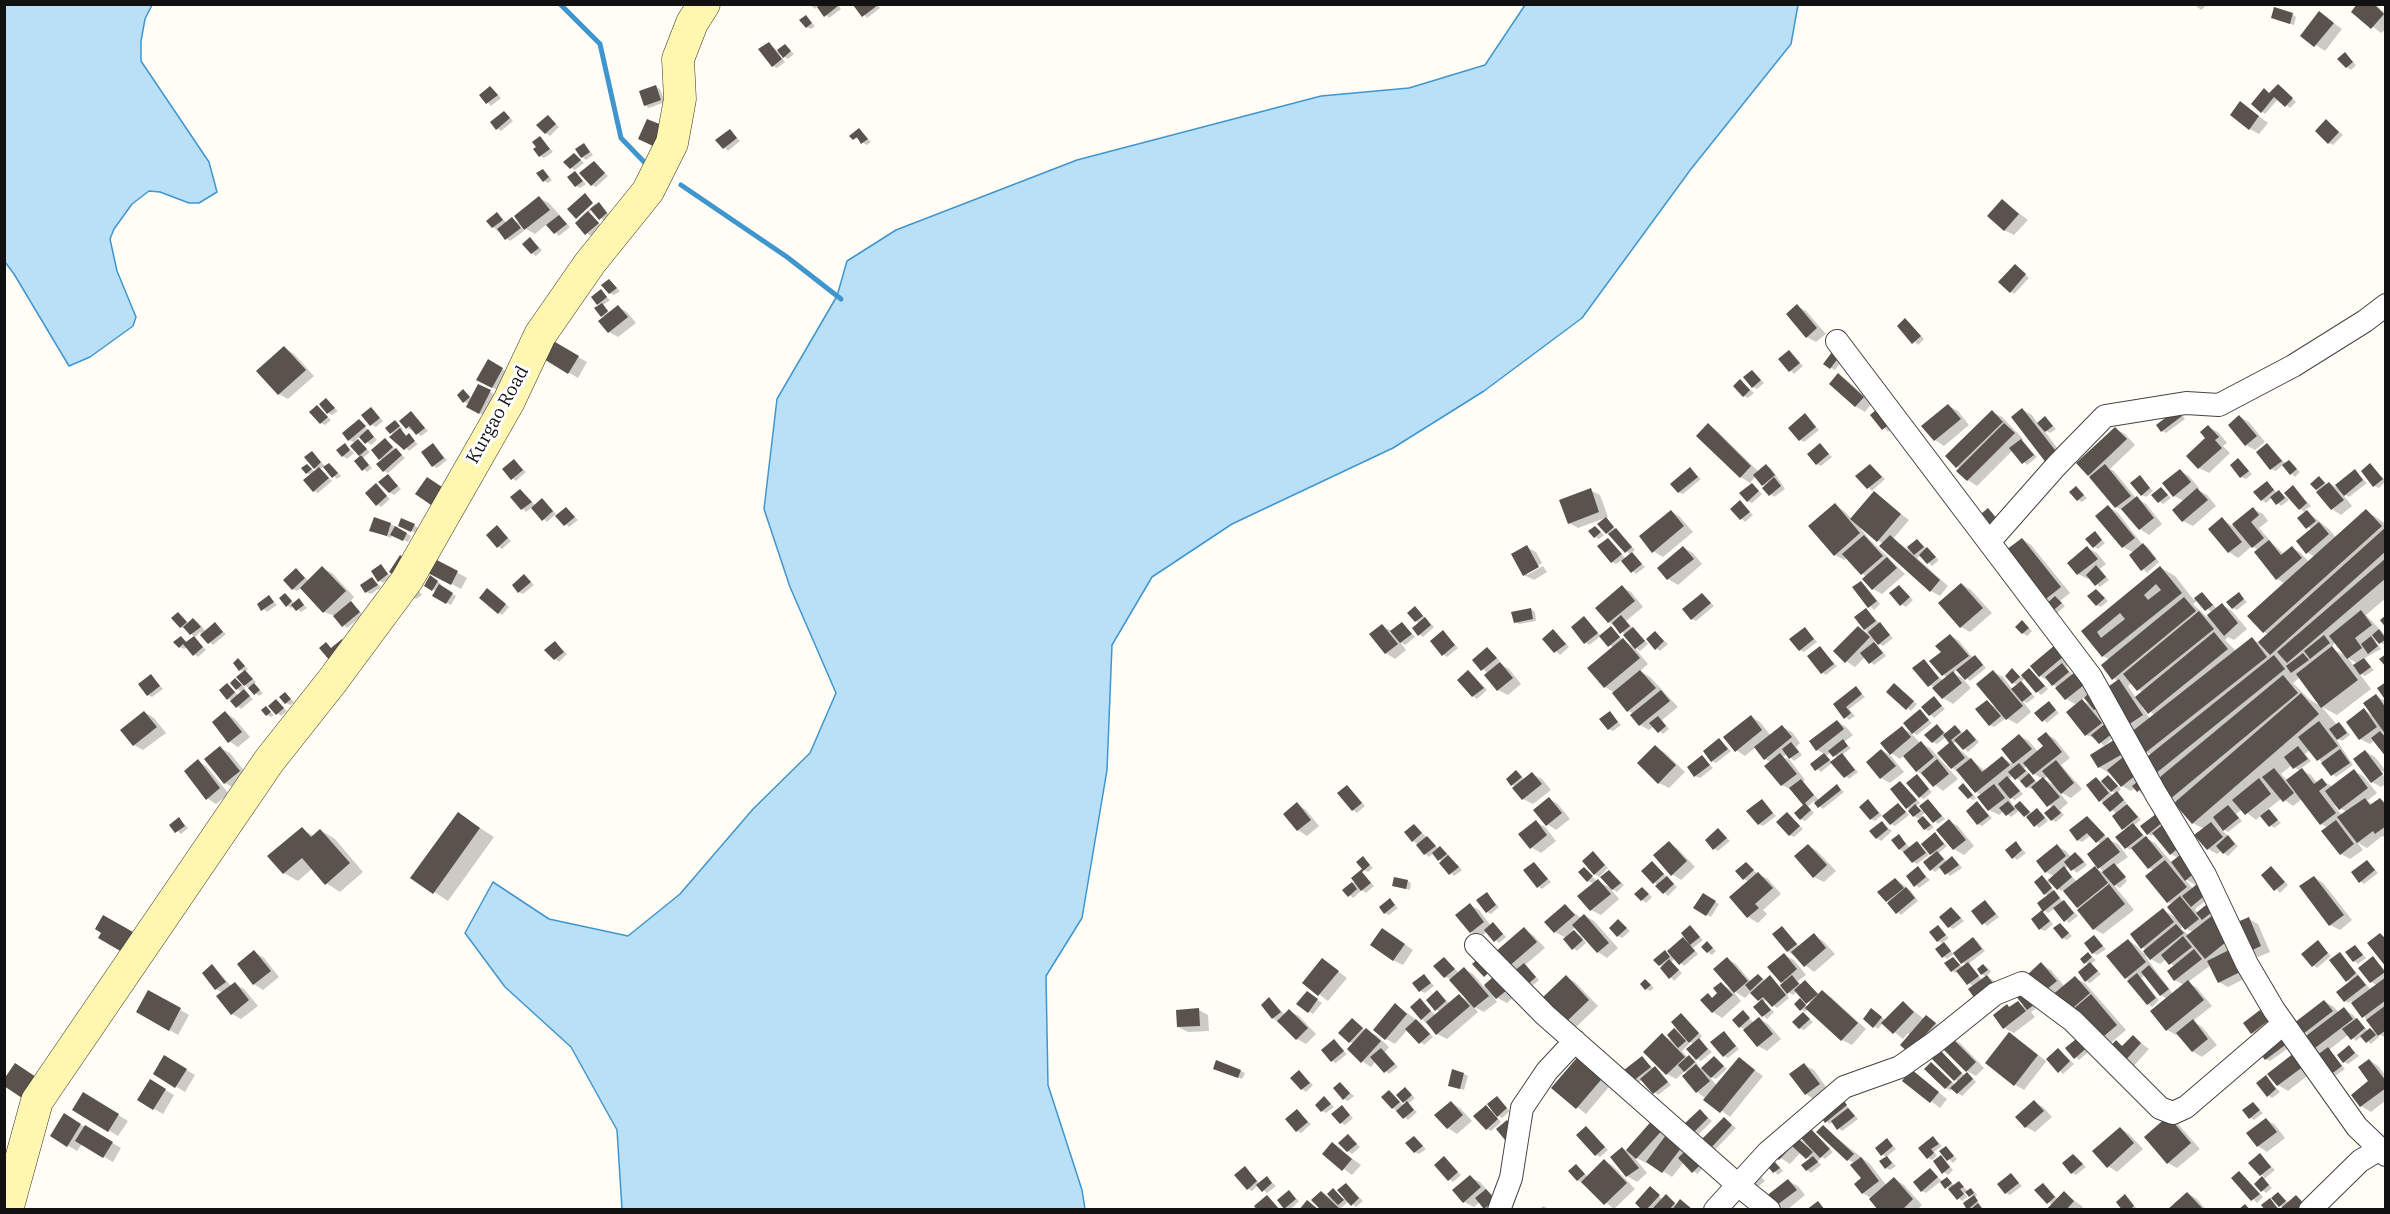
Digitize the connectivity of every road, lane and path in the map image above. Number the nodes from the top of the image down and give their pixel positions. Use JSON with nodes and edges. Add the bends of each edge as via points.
{"nodes":[{"id":1,"x":704,"y":4,"type":"edge"},
{"id":2,"x":2385,"y":305,"type":"edge"},
{"id":3,"x":1837,"y":341,"type":"dead end"},
{"id":4,"x":1989,"y":542,"type":"junction"},
{"id":5,"x":1476,"y":945,"type":"dead end"},
{"id":6,"x":2283,"y":1024,"type":"junction"},
{"id":7,"x":1575,"y":1041,"type":"junction"},
{"id":8,"x":2384,"y":1152,"type":"edge"},
{"id":9,"x":1738,"y":1185,"type":"junction"},
{"id":10,"x":7,"y":1209,"type":"edge"},
{"id":11,"x":1499,"y":1209,"type":"edge"},
{"id":12,"x":1715,"y":1209,"type":"edge"},
{"id":13,"x":1769,"y":1209,"type":"edge"},
{"id":14,"x":2310,"y":1209,"type":"edge"}],
"edges":[{"from":1,"to":10,"type":"street","name":"Kurgao Road","via":[[678,58],[681,99],[672,143],[648,191],[590,263],[540,335],[509,401],[407,580],[269,761],[37,1101]]},
{"from":2,"to":4,"type":"street","via":[[2293,366],[2219,405],[2186,403],[2105,416]]},
{"from":3,"to":4,"type":"street"},
{"from":4,"to":6,"type":"street","via":[[2091,677],[2205,875],[2247,964]]},
{"from":5,"to":7,"type":"street"},
{"from":6,"to":8,"type":"street","via":[[2357,1127]]},
{"from":6,"to":9,"type":"street","via":[[2187,1107],[2173,1113],[2160,1108],[2073,1022],[2022,983],[1995,994],[1900,1067],[1844,1087],[1768,1152]]},
{"from":7,"to":9,"type":"street"},
{"from":7,"to":11,"type":"street","via":[[1547,1071],[1522,1108],[1511,1178]]},
{"from":8,"to":14,"type":"street","via":[[2360,1161]]},
{"from":9,"to":12,"type":"street"},
{"from":9,"to":13,"type":"street"}]}
